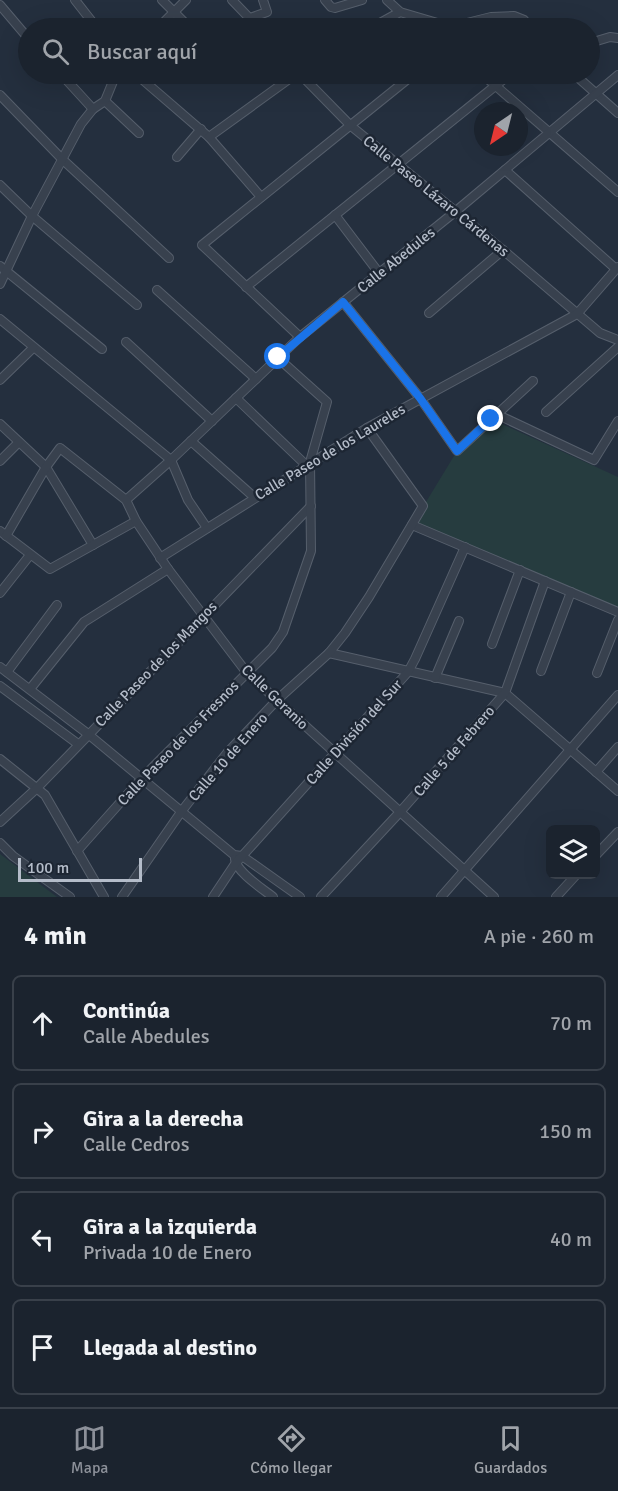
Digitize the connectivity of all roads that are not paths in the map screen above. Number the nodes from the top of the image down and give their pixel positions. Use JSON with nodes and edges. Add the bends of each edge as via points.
{"nodes":[{"id":1,"x":9,"y":0,"type":"edge"},
{"id":2,"x":75,"y":0,"type":"edge"},
{"id":3,"x":162,"y":0,"type":"edge"},
{"id":4,"x":186,"y":0,"type":"edge"},
{"id":5,"x":232,"y":0,"type":"edge"},
{"id":6,"x":263,"y":0,"type":"edge"},
{"id":7,"x":325,"y":0,"type":"edge"},
{"id":8,"x":362,"y":0,"type":"edge"},
{"id":9,"x":387,"y":0,"type":"edge"},
{"id":10,"x":1,"y":8,"type":"edge"},
{"id":11,"x":174,"y":12,"type":"junction"},
{"id":12,"x":400,"y":12,"type":"junction"},
{"id":13,"x":89,"y":18,"type":"edge"},
{"id":14,"x":168,"y":18,"type":"edge"},
{"id":15,"x":180,"y":18,"type":"edge"},
{"id":16,"x":250,"y":18,"type":"joint"},
{"id":17,"x":389,"y":18,"type":"edge"},
{"id":18,"x":420,"y":18,"type":"edge"},
{"id":19,"x":488,"y":18,"type":"edge"},
{"id":20,"x":519,"y":18,"type":"edge"},
{"id":21,"x":18,"y":27,"type":"edge"},
{"id":22,"x":618,"y":38,"type":"edge"},
{"id":23,"x":600,"y":40,"type":"edge"},
{"id":24,"x":618,"y":75,"type":"edge"},
{"id":25,"x":70,"y":84,"type":"edge"},
{"id":26,"x":112,"y":84,"type":"edge"},
{"id":27,"x":148,"y":84,"type":"edge"},
{"id":28,"x":284,"y":84,"type":"edge"},
{"id":29,"x":308,"y":84,"type":"edge"},
{"id":30,"x":402,"y":84,"type":"edge"},
{"id":31,"x":586,"y":84,"type":"edge"},
{"id":32,"x":495,"y":85,"type":"joint"},
{"id":33,"x":597,"y":94,"type":"junction"},
{"id":34,"x":0,"y":95,"type":"edge"},
{"id":35,"x":105,"y":101,"type":"junction"},
{"id":36,"x":93,"y":109,"type":"junction"},
{"id":37,"x":618,"y":113,"type":"edge"},
{"id":38,"x":351,"y":126,"type":"junction"},
{"id":39,"x":201,"y":129,"type":"junction"},
{"id":40,"x":550,"y":133,"type":"junction"},
{"id":41,"x":139,"y":134,"type":"dead end"},
{"id":42,"x":209,"y":137,"type":"junction"},
{"id":43,"x":177,"y":157,"type":"dead end"},
{"id":44,"x":62,"y":159,"type":"junction"},
{"id":45,"x":398,"y":164,"type":"junction"},
{"id":46,"x":506,"y":170,"type":"junction"},
{"id":47,"x":0,"y":185,"type":"edge"},
{"id":48,"x":618,"y":192,"type":"edge"},
{"id":49,"x":261,"y":197,"type":"junction"},
{"id":50,"x":456,"y":211,"type":"junction"},
{"id":51,"x":335,"y":215,"type":"junction"},
{"id":52,"x":32,"y":216,"type":"junction"},
{"id":53,"x":503,"y":250,"type":"junction"},
{"id":54,"x":169,"y":258,"type":"dead end"},
{"id":55,"x":0,"y":266,"type":"edge"},
{"id":56,"x":617,"y":268,"type":"edge"},
{"id":57,"x":7,"y":272,"type":"junction"},
{"id":58,"x":379,"y":273,"type":"junction"},
{"id":59,"x":0,"y":284,"type":"edge"},
{"id":60,"x":246,"y":287,"type":"junction"},
{"id":61,"x":157,"y":290,"type":"dead end"},
{"id":62,"x":343,"y":302,"type":"junction"},
{"id":63,"x":136,"y":305,"type":"dead end"},
{"id":64,"x":429,"y":312,"type":"dead end"},
{"id":65,"x":577,"y":314,"type":"junction"},
{"id":66,"x":0,"y":319,"type":"edge"},
{"id":67,"x":300,"y":337,"type":"junction"},
{"id":68,"x":618,"y":340,"type":"edge"},
{"id":69,"x":126,"y":342,"type":"dead end"},
{"id":70,"x":618,"y":347,"type":"edge"},
{"id":71,"x":33,"y":348,"type":"junction"},
{"id":72,"x":102,"y":349,"type":"dead end"},
{"id":73,"x":278,"y":357,"type":"junction"},
{"id":74,"x":256,"y":379,"type":"junction"},
{"id":75,"x":0,"y":380,"type":"edge"},
{"id":76,"x":533,"y":381,"type":"dead end"},
{"id":77,"x":236,"y":398,"type":"junction"},
{"id":78,"x":420,"y":398,"type":"junction"},
{"id":79,"x":546,"y":412,"type":"dead end"},
{"id":80,"x":496,"y":414,"type":"junction"},
{"id":81,"x":212,"y":421,"type":"junction"},
{"id":82,"x":618,"y":421,"type":"edge"},
{"id":83,"x":0,"y":424,"type":"edge"},
{"id":84,"x":367,"y":428,"type":"junction"},
{"id":85,"x":191,"y":441,"type":"junction"},
{"id":86,"x":19,"y":442,"type":"junction"},
{"id":87,"x":171,"y":460,"type":"junction"},
{"id":88,"x":0,"y":461,"type":"edge"},
{"id":89,"x":308,"y":464,"type":"junction"},
{"id":90,"x":46,"y":467,"type":"junction"},
{"id":91,"x":254,"y":497,"type":"junction"},
{"id":92,"x":126,"y":500,"type":"junction"},
{"id":93,"x":311,"y":506,"type":"junction"},
{"id":94,"x":136,"y":521,"type":"junction"},
{"id":95,"x":412,"y":525,"type":"junction"},
{"id":96,"x":207,"y":528,"type":"junction"},
{"id":97,"x":3,"y":533,"type":"edge"},
{"id":98,"x":93,"y":544,"type":"junction"},
{"id":99,"x":465,"y":547,"type":"junction"},
{"id":100,"x":30,"y":555,"type":"junction"},
{"id":101,"x":160,"y":558,"type":"junction"},
{"id":102,"x":168,"y":569,"type":"junction"},
{"id":103,"x":520,"y":570,"type":"junction"},
{"id":104,"x":545,"y":581,"type":"junction"},
{"id":105,"x":571,"y":592,"type":"junction"},
{"id":106,"x":0,"y":593,"type":"edge"},
{"id":107,"x":57,"y":605,"type":"dead end"},
{"id":108,"x":618,"y":612,"type":"edge"},
{"id":109,"x":204,"y":616,"type":"junction"},
{"id":110,"x":618,"y":620,"type":"edge"},
{"id":111,"x":459,"y":621,"type":"dead end"},
{"id":112,"x":492,"y":644,"type":"dead end"},
{"id":113,"x":329,"y":653,"type":"junction"},
{"id":114,"x":0,"y":667,"type":"edge"},
{"id":115,"x":8,"y":672,"type":"junction"},
{"id":116,"x":408,"y":672,"type":"junction"},
{"id":117,"x":541,"y":672,"type":"dead end"},
{"id":118,"x":247,"y":673,"type":"junction"},
{"id":119,"x":597,"y":673,"type":"dead end"},
{"id":120,"x":435,"y":678,"type":"junction"},
{"id":121,"x":0,"y":686,"type":"edge"},
{"id":122,"x":30,"y":689,"type":"junction"},
{"id":123,"x":505,"y":693,"type":"junction"},
{"id":124,"x":618,"y":695,"type":"edge"},
{"id":125,"x":277,"y":700,"type":"junction"},
{"id":126,"x":88,"y":734,"type":"junction"},
{"id":127,"x":78,"y":744,"type":"junction"},
{"id":128,"x":618,"y":747,"type":"edge"},
{"id":129,"x":570,"y":750,"type":"junction"},
{"id":130,"x":336,"y":753,"type":"junction"},
{"id":131,"x":0,"y":759,"type":"edge"},
{"id":132,"x":596,"y":772,"type":"junction"},
{"id":133,"x":142,"y":778,"type":"junction"},
{"id":134,"x":37,"y":788,"type":"junction"},
{"id":135,"x":618,"y":791,"type":"edge"},
{"id":136,"x":181,"y":812,"type":"junction"},
{"id":137,"x":400,"y":812,"type":"junction"},
{"id":138,"x":0,"y":822,"type":"edge"},
{"id":139,"x":618,"y":832,"type":"edge"},
{"id":140,"x":0,"y":843,"type":"edge"},
{"id":141,"x":76,"y":851,"type":"junction"},
{"id":142,"x":600,"y":851,"type":"edge"},
{"id":143,"x":237,"y":858,"type":"junction"},
{"id":144,"x":465,"y":870,"type":"junction"},
{"id":145,"x":572,"y":879,"type":"edge"},
{"id":146,"x":70,"y":897,"type":"edge"},
{"id":147,"x":104,"y":897,"type":"edge"},
{"id":148,"x":122,"y":897,"type":"edge"},
{"id":149,"x":213,"y":897,"type":"edge"},
{"id":150,"x":273,"y":897,"type":"edge"},
{"id":151,"x":300,"y":897,"type":"edge"},
{"id":152,"x":321,"y":897,"type":"edge"},
{"id":153,"x":441,"y":897,"type":"edge"},
{"id":154,"x":494,"y":897,"type":"edge"},
{"id":155,"x":556,"y":897,"type":"edge"}],
"edges":[{"from":1,"to":10,"type":"street"},
{"from":2,"to":13,"type":"street"},
{"from":3,"to":11,"type":"street"},
{"from":4,"to":11,"type":"street"},
{"from":5,"to":16,"type":"street"},
{"from":6,"to":16,"type":"street","via":[[267,12]]},
{"from":7,"to":8,"type":"street","via":[[335,8]]},
{"from":9,"to":12,"type":"street"},
{"from":10,"to":21,"type":"street"},
{"from":11,"to":14,"type":"street"},
{"from":11,"to":15,"type":"street"},
{"from":12,"to":17,"type":"street"},
{"from":12,"to":18,"type":"street"},
{"from":19,"to":20,"type":"street"},
{"from":22,"to":23,"type":"street"},
{"from":24,"to":33,"type":"street","name":"Calle Abedules"},
{"from":25,"to":36,"type":"street"},
{"from":26,"to":35,"type":"street"},
{"from":27,"to":39,"type":"street"},
{"from":28,"to":42,"type":"street"},
{"from":29,"to":38,"type":"street","name":"Calle Paseo Lázaro Cárdenas"},
{"from":30,"to":38,"type":"street"},
{"from":31,"to":33,"type":"street"},
{"from":32,"to":40,"type":"street"},
{"from":32,"to":45,"type":"street"},
{"from":33,"to":37,"type":"street"},
{"from":33,"to":40,"type":"street","name":"Calle Abedules"},
{"from":34,"to":44,"type":"street"},
{"from":35,"to":36,"type":"street"},
{"from":35,"to":41,"type":"street"},
{"from":36,"to":44,"type":"street"},
{"from":38,"to":45,"type":"street","name":"Calle Paseo Lázaro Cárdenas"},
{"from":38,"to":49,"type":"street"},
{"from":39,"to":42,"type":"street"},
{"from":39,"to":43,"type":"street"},
{"from":40,"to":46,"type":"street","name":"Calle Abedules"},
{"from":40,"to":48,"type":"street"},
{"from":42,"to":49,"type":"street"},
{"from":44,"to":52,"type":"street"},
{"from":44,"to":54,"type":"street"},
{"from":45,"to":50,"type":"street","name":"Calle Paseo Lázaro Cárdenas"},
{"from":45,"to":51,"type":"street"},
{"from":46,"to":50,"type":"street","name":"Calle Abedules"},
{"from":46,"to":56,"type":"street"},
{"from":47,"to":52,"type":"street"},
{"from":49,"to":60,"type":"street","via":[[202,245]]},
{"from":50,"to":53,"type":"street","name":"Calle Paseo Lázaro Cárdenas"},
{"from":50,"to":58,"type":"street","name":"Calle Abedules"},
{"from":51,"to":58,"type":"street"},
{"from":51,"to":60,"type":"street"},
{"from":52,"to":57,"type":"street"},
{"from":52,"to":63,"type":"street"},
{"from":53,"to":64,"type":"street"},
{"from":53,"to":65,"type":"street","name":"Calle Paseo Lázaro Cárdenas"},
{"from":55,"to":57,"type":"street"},
{"from":56,"to":65,"type":"street","name":"Calle Paseo de los Laureles"},
{"from":57,"to":59,"type":"street"},
{"from":57,"to":72,"type":"street"},
{"from":58,"to":62,"type":"street","name":"Calle Abedules"},
{"from":60,"to":67,"type":"street"},
{"from":61,"to":74,"type":"street"},
{"from":62,"to":67,"type":"street","name":"Calle Abedules"},
{"from":62,"to":78,"type":"street"},
{"from":65,"to":68,"type":"street","name":"Calle Paseo Lázaro Cárdenas","via":[[600,333]]},
{"from":65,"to":78,"type":"street","name":"Calle Paseo de los Laureles"},
{"from":66,"to":71,"type":"street"},
{"from":67,"to":73,"type":"street","name":"Calle Abedules"},
{"from":69,"to":81,"type":"street"},
{"from":70,"to":79,"type":"street"},
{"from":71,"to":75,"type":"street"},
{"from":71,"to":87,"type":"street"},
{"from":73,"to":74,"type":"street","name":"Calle Abedules"},
{"from":73,"to":89,"type":"street","name":"Calle Paseo de los Fresnos","via":[[327,402]]},
{"from":74,"to":77,"type":"street","name":"Calle Abedules"},
{"from":76,"to":80,"type":"street"},
{"from":77,"to":81,"type":"street","name":"Calle Abedules"},
{"from":77,"to":89,"type":"street"},
{"from":78,"to":80,"type":"street","via":[[457,451]]},
{"from":78,"to":84,"type":"street","name":"Calle Paseo de los Laureles"},
{"from":80,"to":82,"type":"street","via":[[594,460]]},
{"from":81,"to":85,"type":"street","name":"Calle Abedules"},
{"from":83,"to":86,"type":"street"},
{"from":84,"to":89,"type":"street","name":"Calle Paseo de los Laureles"},
{"from":84,"to":95,"type":"street","name":"Calle 10 de Enero","via":[[423,506]]},
{"from":85,"to":87,"type":"street","name":"Calle Abedules"},
{"from":85,"to":91,"type":"street"},
{"from":86,"to":88,"type":"street"},
{"from":86,"to":90,"type":"street"},
{"from":87,"to":92,"type":"street","name":"Calle Abedules"},
{"from":87,"to":96,"type":"street","via":[[188,500]]},
{"from":89,"to":91,"type":"street","name":"Calle Paseo de los Laureles"},
{"from":89,"to":93,"type":"street","name":"Calle Paseo de los Fresnos"},
{"from":90,"to":92,"type":"street","name":"Calle Geranio","via":[[60,448]]},
{"from":90,"to":97,"type":"street"},
{"from":90,"to":98,"type":"street"},
{"from":91,"to":96,"type":"street","name":"Calle Paseo de los Laureles"},
{"from":92,"to":94,"type":"street","name":"Calle Geranio"},
{"from":93,"to":109,"type":"street","name":"Calle Paseo de los Mangos"},
{"from":93,"to":118,"type":"street","name":"Calle Paseo de los Fresnos","via":[[311,551],[283,632]]},
{"from":94,"to":98,"type":"street"},
{"from":94,"to":101,"type":"street","name":"Calle Geranio"},
{"from":95,"to":99,"type":"street"},
{"from":95,"to":113,"type":"street","name":"Calle 10 de Enero","via":[[369,597]]},
{"from":96,"to":101,"type":"street","name":"Calle Paseo de los Laureles"},
{"from":97,"to":100,"type":"street"},
{"from":98,"to":100,"type":"street","via":[[50,569]]},
{"from":99,"to":103,"type":"street"},
{"from":99,"to":116,"type":"street","name":"Calle División del Sur"},
{"from":100,"to":106,"type":"street"},
{"from":101,"to":102,"type":"street","name":"Calle Geranio"},
{"from":102,"to":109,"type":"street","name":"Calle Geranio"},
{"from":102,"to":122,"type":"street","via":[[84,622]]},
{"from":103,"to":104,"type":"street"},
{"from":103,"to":112,"type":"street"},
{"from":104,"to":105,"type":"street"},
{"from":104,"to":123,"type":"street","name":"Calle 5 de Febrero"},
{"from":105,"to":108,"type":"street"},
{"from":105,"to":117,"type":"street"},
{"from":107,"to":115,"type":"street"},
{"from":109,"to":118,"type":"street","name":"Calle Geranio"},
{"from":109,"to":126,"type":"street","name":"Calle Paseo de los Mangos"},
{"from":110,"to":119,"type":"street"},
{"from":111,"to":120,"type":"street"},
{"from":113,"to":116,"type":"street"},
{"from":113,"to":125,"type":"street","name":"Calle 10 de Enero"},
{"from":114,"to":115,"type":"street"},
{"from":115,"to":122,"type":"street"},
{"from":116,"to":120,"type":"street"},
{"from":116,"to":130,"type":"street","name":"Calle División del Sur"},
{"from":118,"to":125,"type":"street","name":"Calle Geranio"},
{"from":118,"to":133,"type":"street","name":"Calle Paseo de los Fresnos"},
{"from":120,"to":123,"type":"street"},
{"from":121,"to":127,"type":"street"},
{"from":122,"to":126,"type":"street"},
{"from":123,"to":129,"type":"street"},
{"from":123,"to":137,"type":"street","name":"Calle 5 de Febrero"},
{"from":124,"to":129,"type":"street"},
{"from":125,"to":130,"type":"street","name":"Calle Geranio"},
{"from":125,"to":136,"type":"street","name":"Calle 10 de Enero","via":[[227,753]]},
{"from":126,"to":127,"type":"street","name":"Calle Paseo de los Mangos"},
{"from":126,"to":133,"type":"street"},
{"from":127,"to":134,"type":"street","name":"Calle Paseo de los Mangos"},
{"from":128,"to":132,"type":"street"},
{"from":129,"to":132,"type":"street"},
{"from":129,"to":144,"type":"street"},
{"from":130,"to":137,"type":"street","name":"Calle Geranio"},
{"from":130,"to":143,"type":"street","name":"Calle División del Sur"},
{"from":131,"to":134,"type":"street"},
{"from":132,"to":135,"type":"street"},
{"from":133,"to":136,"type":"street"},
{"from":133,"to":141,"type":"street","name":"Calle Paseo de los Fresnos"},
{"from":134,"to":138,"type":"street","name":"Calle Paseo de los Mangos"},
{"from":134,"to":141,"type":"street","via":[[45,795]]},
{"from":136,"to":143,"type":"street"},
{"from":136,"to":148,"type":"street","name":"Calle 10 de Enero"},
{"from":137,"to":144,"type":"street","name":"Calle Geranio"},
{"from":137,"to":152,"type":"street","name":"Calle 5 de Febrero"},
{"from":139,"to":142,"type":"street"},
{"from":140,"to":146,"type":"street"},
{"from":141,"to":147,"type":"street"},
{"from":143,"to":149,"type":"street","name":"Calle División del Sur"},
{"from":143,"to":150,"type":"street","via":[[249,878]]},
{"from":143,"to":151,"type":"street"},
{"from":144,"to":153,"type":"street"},
{"from":144,"to":154,"type":"street","name":"Calle Geranio"},
{"from":145,"to":155,"type":"street"}]}
